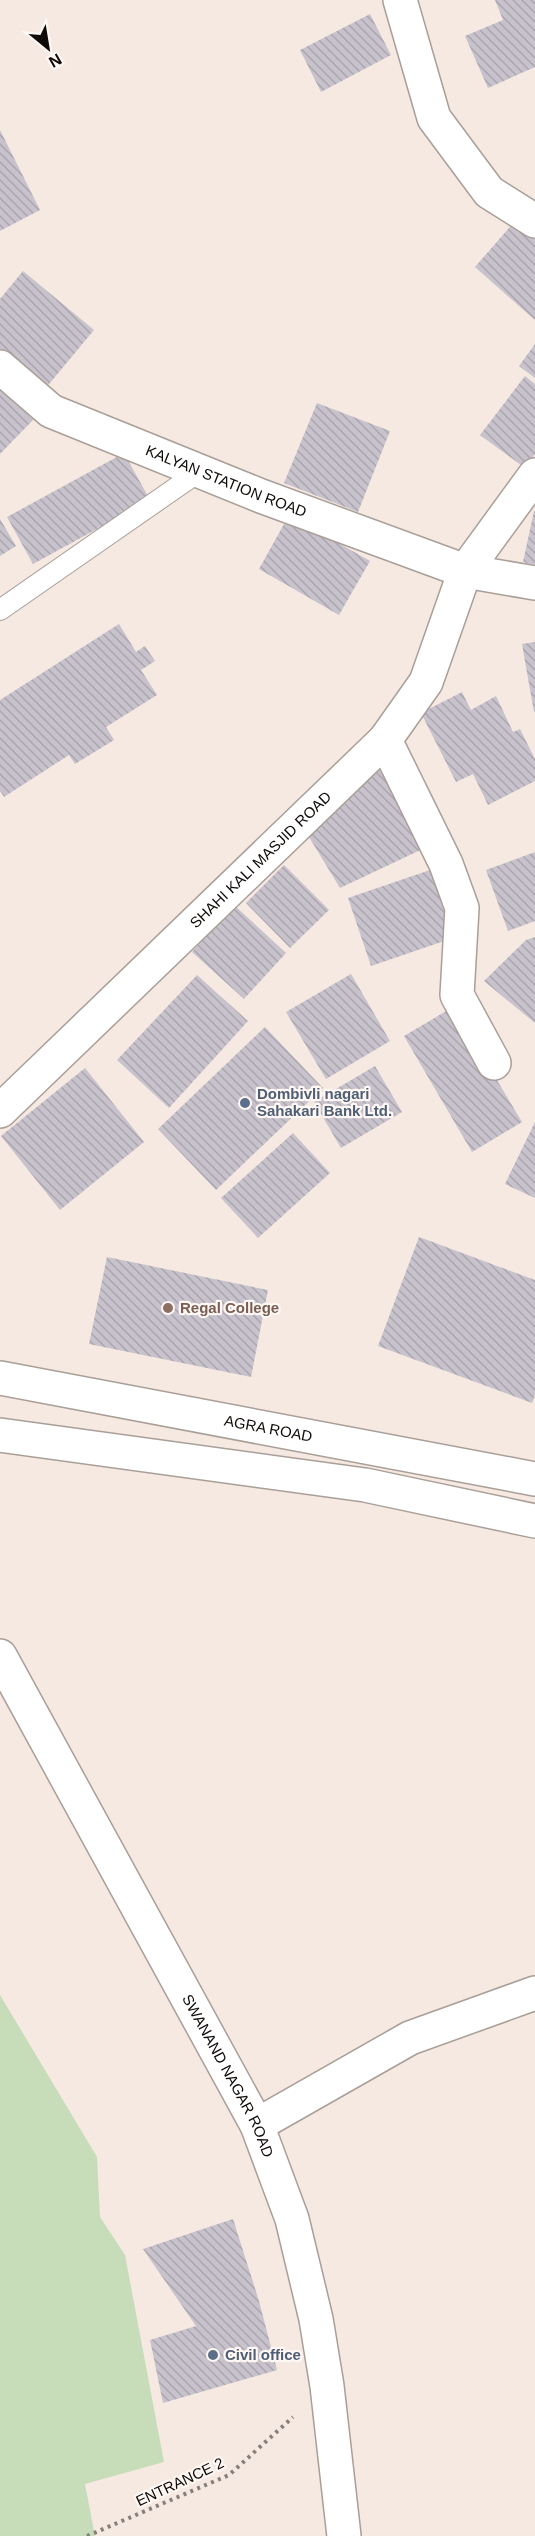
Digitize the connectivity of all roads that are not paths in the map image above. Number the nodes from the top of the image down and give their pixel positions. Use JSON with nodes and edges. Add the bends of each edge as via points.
{"nodes":[{"id":1,"x":400,"y":0,"type":"edge"},
{"id":2,"x":535,"y":221,"type":"edge"},
{"id":3,"x":0,"y":368,"type":"edge"},
{"id":4,"x":200,"y":471,"type":"junction"},
{"id":5,"x":535,"y":475,"type":"edge"},
{"id":6,"x":465,"y":571,"type":"junction"},
{"id":7,"x":535,"y":584,"type":"edge"},
{"id":8,"x":0,"y":610,"type":"edge"},
{"id":9,"x":385,"y":740,"type":"junction"},
{"id":10,"x":494,"y":1063,"type":"dead end"},
{"id":11,"x":0,"y":1111,"type":"edge"},
{"id":12,"x":0,"y":1378,"type":"edge"},
{"id":13,"x":0,"y":1435,"type":"edge"},
{"id":14,"x":535,"y":1479,"type":"edge"},
{"id":15,"x":535,"y":1521,"type":"edge"},
{"id":16,"x":0,"y":1656,"type":"edge"},
{"id":17,"x":535,"y":1993,"type":"edge"},
{"id":18,"x":257,"y":2125,"type":"junction"},
{"id":19,"x":344,"y":2536,"type":"edge"}],
"edges":[{"from":1,"to":2,"type":"main road","via":[[434,118],[489,192]]},
{"from":3,"to":4,"type":"main road","name":"KALYAN STATION ROAD","via":[[51,411]]},
{"from":4,"to":6,"type":"main road","name":"KALYAN STATION ROAD"},
{"from":4,"to":8,"type":"lane"},
{"from":5,"to":6,"type":"main road","name":"SHAHI KALI MASJID ROAD"},
{"from":6,"to":7,"type":"main road","name":"KALYAN STATION ROAD"},
{"from":6,"to":9,"type":"main road","name":"SHAHI KALI MASJID ROAD","via":[[426,682]]},
{"from":9,"to":10,"type":"main road","via":[[446,864],[462,908],[457,995]]},
{"from":9,"to":11,"type":"main road","name":"SHAHI KALI MASJID ROAD"},
{"from":12,"to":14,"type":"main road","name":"AGRA ROAD"},
{"from":13,"to":15,"type":"main road","via":[[364,1485]]},
{"from":16,"to":18,"type":"main road","name":"SWANAND NAGAR ROAD"},
{"from":17,"to":18,"type":"main road","via":[[410,2038]]},
{"from":18,"to":19,"type":"main road","name":"SWANAND NAGAR ROAD","via":[[292,2219],[316,2319]]}]}
